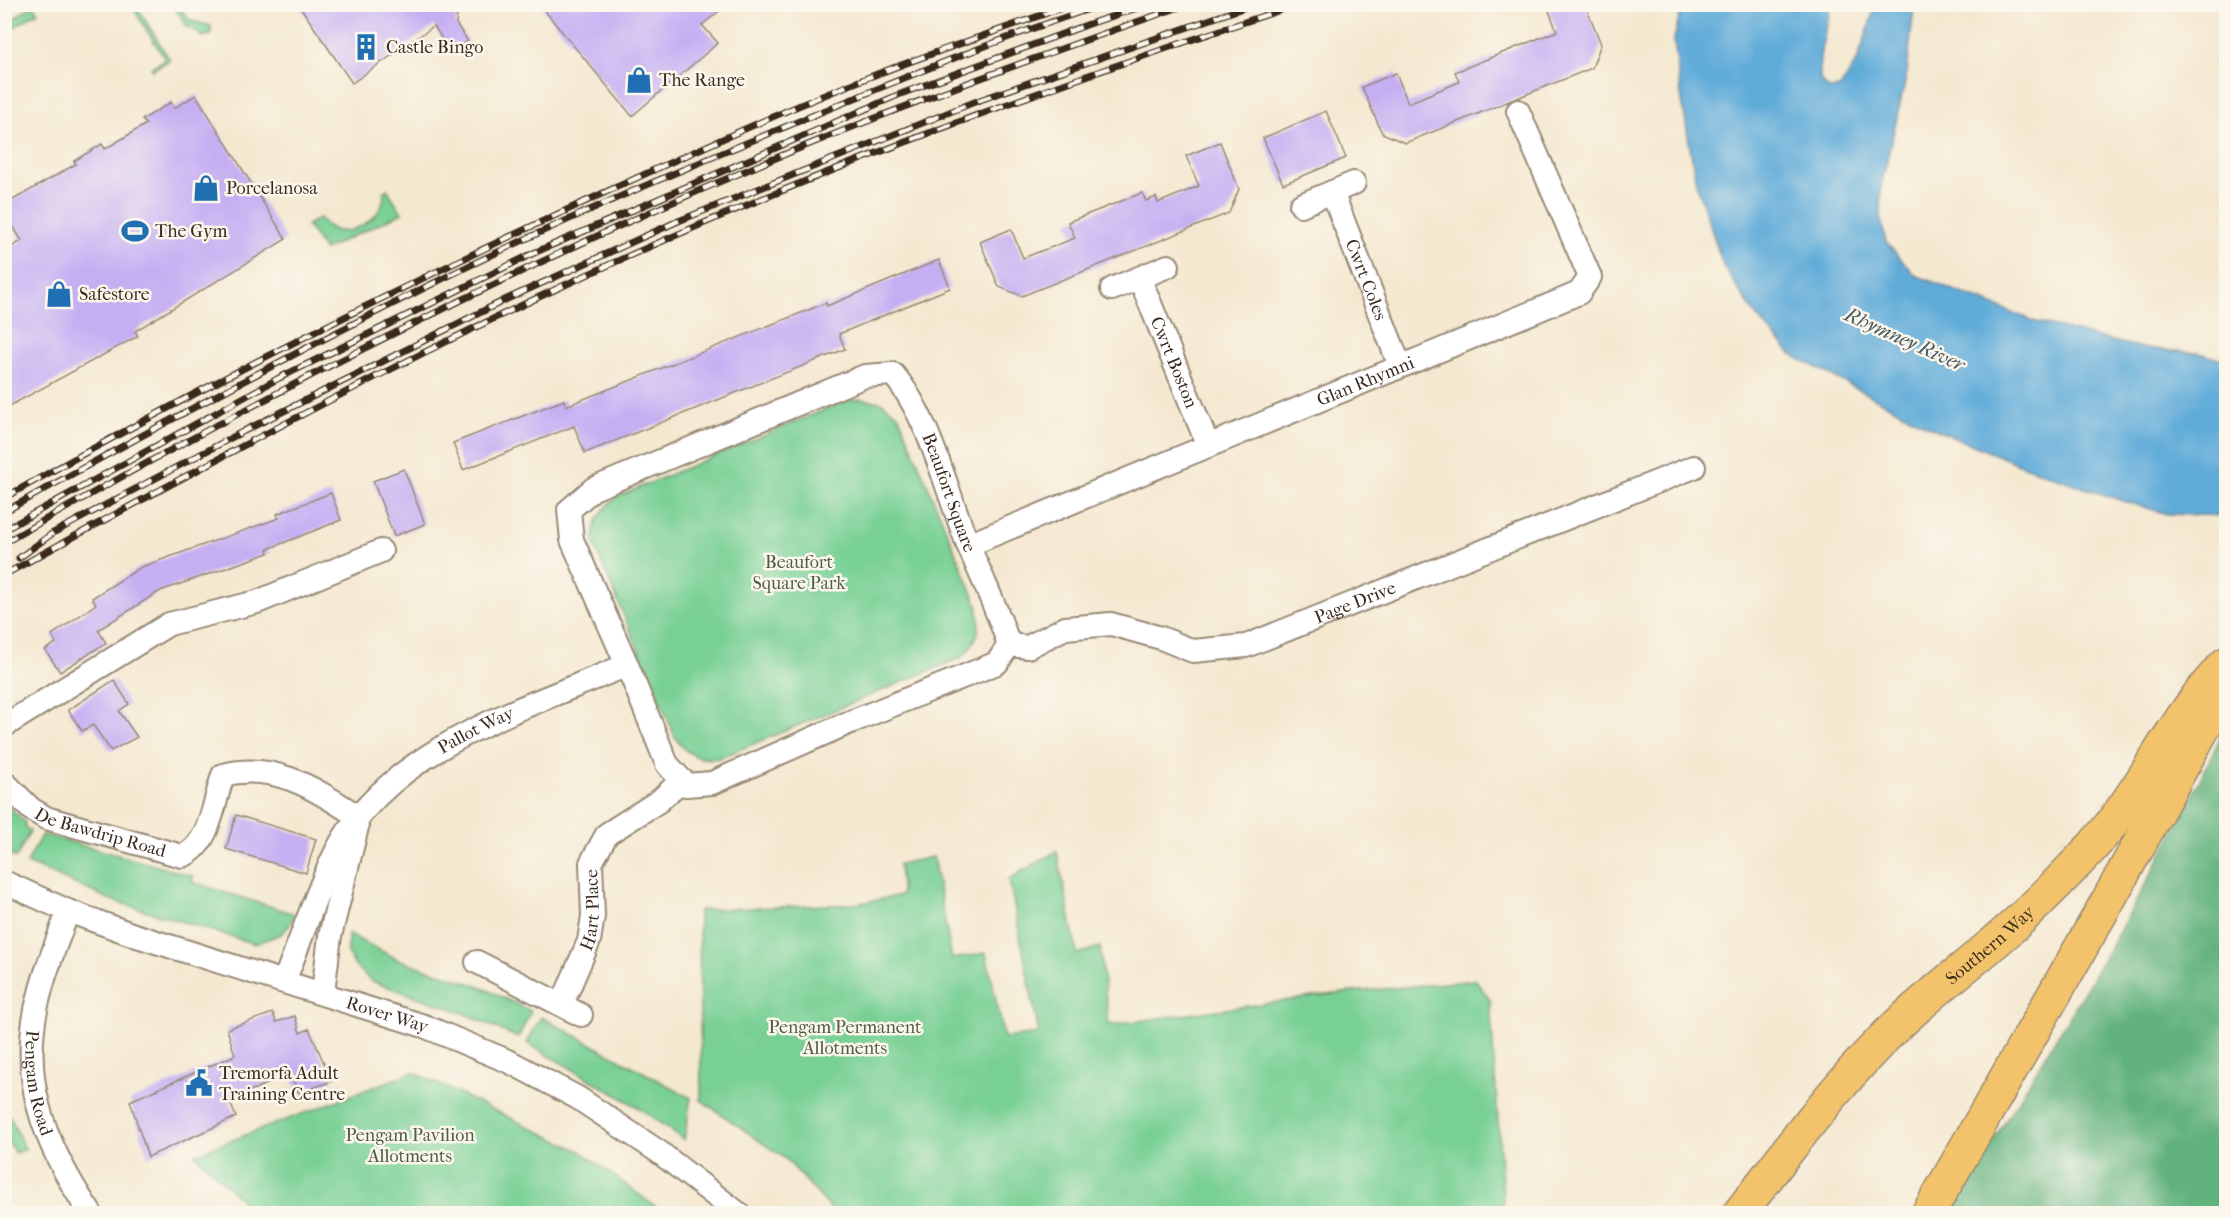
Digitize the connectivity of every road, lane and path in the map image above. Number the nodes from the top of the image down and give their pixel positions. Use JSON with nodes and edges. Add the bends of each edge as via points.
{"nodes":[{"id":1,"x":1518,"y":111,"type":"dead end"},
{"id":2,"x":1354,"y":183,"type":"dead end"},
{"id":3,"x":1332,"y":192,"type":"junction"},
{"id":4,"x":1301,"y":205,"type":"dead end"},
{"id":5,"x":1168,"y":266,"type":"dead end"},
{"id":6,"x":1140,"y":279,"type":"junction"},
{"id":7,"x":1112,"y":289,"type":"dead end"},
{"id":8,"x":1400,"y":366,"type":"junction"},
{"id":9,"x":1208,"y":445,"type":"junction"},
{"id":10,"x":1694,"y":466,"type":"dead end"},
{"id":11,"x":968,"y":545,"type":"junction"},
{"id":12,"x":381,"y":551,"type":"dead end"},
{"id":13,"x":1009,"y":645,"type":"junction"},
{"id":14,"x":2226,"y":664,"type":"edge"},
{"id":15,"x":619,"y":669,"type":"junction"},
{"id":16,"x":2226,"y":672,"type":"edge"},
{"id":17,"x":4,"y":726,"type":"edge"},
{"id":18,"x":682,"y":780,"type":"junction"},
{"id":19,"x":4,"y":782,"type":"edge"},
{"id":20,"x":359,"y":817,"type":"junction"},
{"id":21,"x":4,"y":882,"type":"edge"},
{"id":22,"x":68,"y":911,"type":"junction"},
{"id":23,"x":477,"y":962,"type":"dead end"},
{"id":24,"x":284,"y":981,"type":"junction"},
{"id":25,"x":323,"y":992,"type":"junction"},
{"id":26,"x":91,"y":1214,"type":"edge"},
{"id":27,"x":739,"y":1214,"type":"edge"},
{"id":28,"x":1738,"y":1214,"type":"edge"},
{"id":29,"x":1928,"y":1214,"type":"edge"}],
"edges":[{"from":1,"to":8,"type":"street","name":"Glan Rhymni","via":[[1590,277],[1579,293]]},
{"from":2,"to":3,"type":"street"},
{"from":3,"to":4,"type":"street"},
{"from":3,"to":8,"type":"street","name":"Cwrt Coles"},
{"from":5,"to":6,"type":"street"},
{"from":6,"to":7,"type":"street"},
{"from":6,"to":9,"type":"street","name":"Cwrt Boston"},
{"from":8,"to":9,"type":"street","name":"Glan Rhymni"},
{"from":9,"to":11,"type":"street","name":"Glan Rhymni"},
{"from":10,"to":13,"type":"street","name":"Page Drive","via":[[1246,645],[1193,651],[1111,624],[1065,628],[1028,647]]},
{"from":11,"to":13,"type":"street","name":"Beaufort Square","via":[[997,605]]},
{"from":11,"to":15,"type":"street","name":"Beaufort Square","via":[[908,392],[892,374],[866,376],[593,489],[569,510],[572,540]]},
{"from":12,"to":17,"type":"street","via":[[257,602],[169,624]]},
{"from":13,"to":18,"type":"street","via":[[997,663],[712,783],[686,785]]},
{"from":14,"to":28,"type":"main road","name":"Southern Way","via":[[2205,686],[2134,795],[2095,843],[2037,904],[1883,1039],[1839,1087]]},
{"from":15,"to":18,"type":"street","name":"Beaufort Square","via":[[667,764]]},
{"from":15,"to":20,"type":"street","name":"Pallot Way","via":[[484,724],[404,771]]},
{"from":16,"to":29,"type":"main road","via":[[2221,698]]},
{"from":18,"to":23,"type":"street","name":"Hart Place","via":[[659,801],[607,834],[591,863],[593,916],[571,1010]]},
{"from":19,"to":20,"type":"street","name":"De Bawdrip Road","via":[[46,818],[175,855],[191,852],[199,845],[222,775],[242,769],[267,770],[315,790]]},
{"from":20,"to":24,"type":"street","name":"Pallot Way","via":[[337,849]]},
{"from":20,"to":25,"type":"street","via":[[330,936]]},
{"from":21,"to":22,"type":"street","name":"Rover Way"},
{"from":22,"to":24,"type":"street","name":"Rover Way","via":[[134,936]]},
{"from":22,"to":26,"type":"street","name":"Pengam Road","via":[[40,990],[31,1060],[42,1126]]},
{"from":24,"to":25,"type":"street","name":"Rover Way"},
{"from":25,"to":27,"type":"street","name":"Rover Way","via":[[424,1026],[539,1077],[578,1098],[658,1152]]}]}
